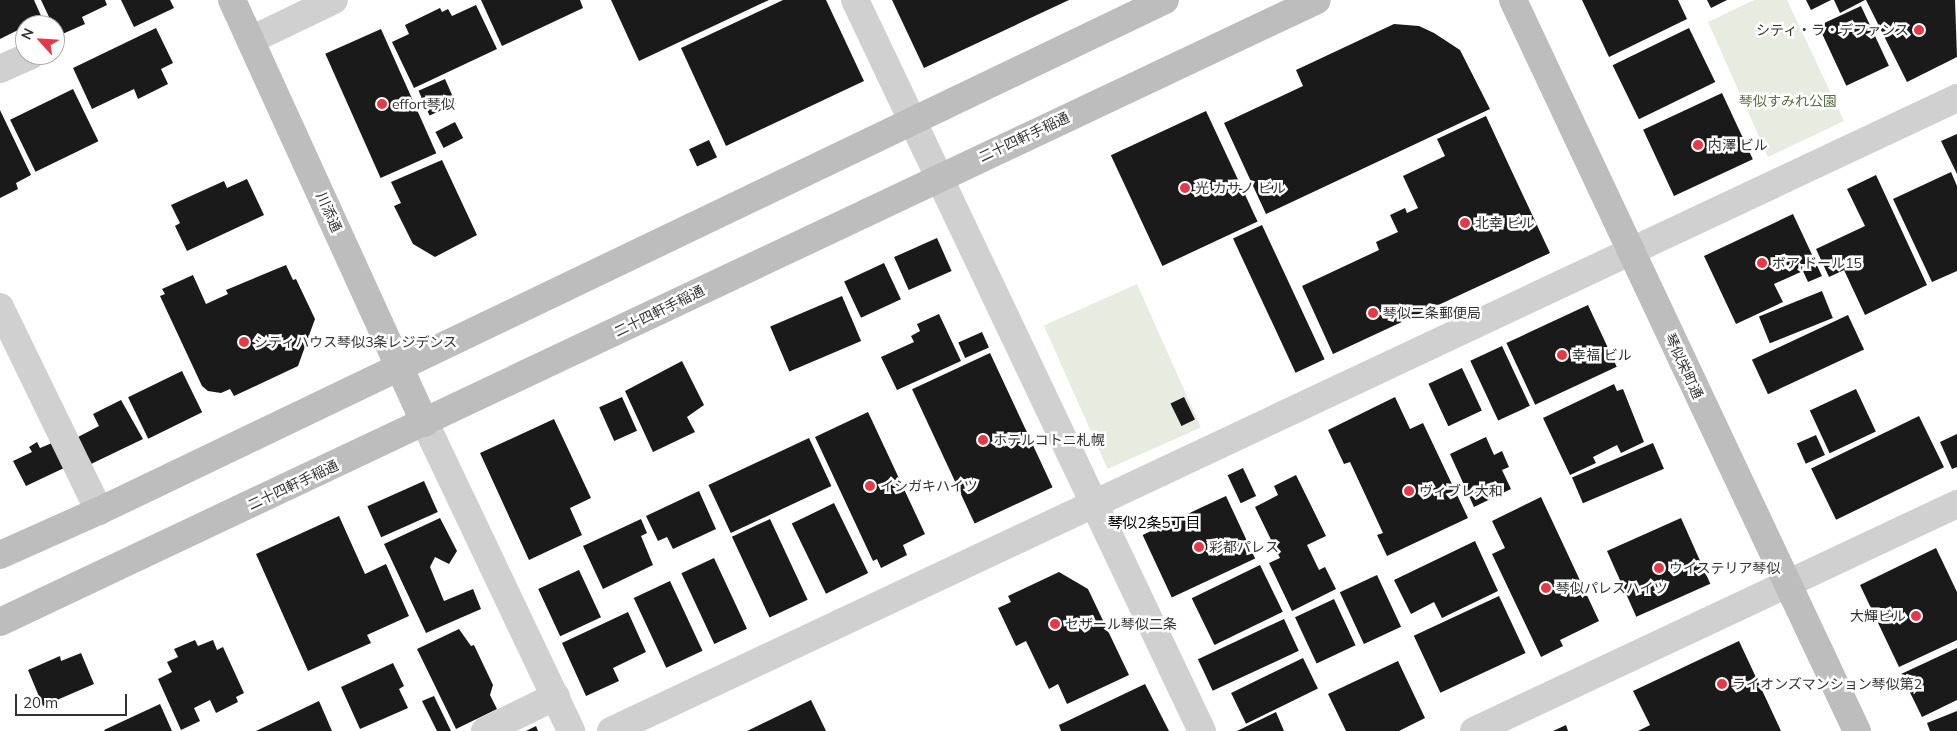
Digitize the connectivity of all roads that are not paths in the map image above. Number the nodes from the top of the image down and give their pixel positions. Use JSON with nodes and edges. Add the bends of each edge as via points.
{"nodes":[{"id":1,"x":232,"y":0,"type":"edge"},
{"id":2,"x":334,"y":0,"type":"edge"},
{"id":3,"x":855,"y":0,"type":"edge"},
{"id":4,"x":1165,"y":0,"type":"edge"},
{"id":5,"x":1317,"y":0,"type":"edge"},
{"id":6,"x":1512,"y":0,"type":"edge"},
{"id":7,"x":251,"y":40,"type":"junction"},
{"id":8,"x":15,"y":63,"type":"edge"},
{"id":9,"x":0,"y":70,"type":"edge"},
{"id":10,"x":1957,"y":98,"type":"edge"},
{"id":11,"x":912,"y":123,"type":"junction"},
{"id":12,"x":938,"y":177,"type":"junction"},
{"id":13,"x":1630,"y":251,"type":"junction"},
{"id":14,"x":0,"y":307,"type":"edge"},
{"id":15,"x":400,"y":367,"type":"junction"},
{"id":16,"x":425,"y":423,"type":"junction"},
{"id":17,"x":1093,"y":503,"type":"junction"},
{"id":18,"x":1957,"y":504,"type":"edge"},
{"id":19,"x":99,"y":511,"type":"junction"},
{"id":20,"x":0,"y":555,"type":"edge"},
{"id":21,"x":1787,"y":584,"type":"junction"},
{"id":22,"x":0,"y":622,"type":"edge"},
{"id":23,"x":556,"y":696,"type":"junction"},
{"id":24,"x":486,"y":731,"type":"edge"},
{"id":25,"x":571,"y":731,"type":"edge"},
{"id":26,"x":611,"y":731,"type":"edge"},
{"id":27,"x":1202,"y":731,"type":"edge"},
{"id":28,"x":1474,"y":731,"type":"edge"},
{"id":29,"x":1857,"y":731,"type":"edge"}],
"edges":[{"from":1,"to":7,"type":"street","name":"川添通"},
{"from":2,"to":7,"type":"street"},
{"from":3,"to":11,"type":"street"},
{"from":4,"to":11,"type":"street"},
{"from":5,"to":12,"type":"street","name":"二十四軒手稲通"},
{"from":6,"to":13,"type":"street","name":"琴似栄町通"},
{"from":7,"to":15,"type":"street","name":"川添通"},
{"from":8,"to":9,"type":"street"},
{"from":10,"to":13,"type":"street"},
{"from":11,"to":12,"type":"street"},
{"from":11,"to":15,"type":"street"},
{"from":12,"to":16,"type":"street","name":"二十四軒手稲通"},
{"from":12,"to":17,"type":"street"},
{"from":13,"to":17,"type":"street"},
{"from":13,"to":21,"type":"street","name":"琴似栄町通"},
{"from":14,"to":19,"type":"street"},
{"from":15,"to":16,"type":"street","name":"川添通"},
{"from":15,"to":19,"type":"street"},
{"from":16,"to":22,"type":"street","name":"二十四軒手稲通"},
{"from":16,"to":23,"type":"street"},
{"from":17,"to":26,"type":"street"},
{"from":17,"to":27,"type":"street"},
{"from":18,"to":21,"type":"street"},
{"from":19,"to":20,"type":"street"},
{"from":21,"to":28,"type":"street"},
{"from":21,"to":29,"type":"street","name":"琴似栄町通"},
{"from":23,"to":24,"type":"street"},
{"from":23,"to":25,"type":"street"}]}
